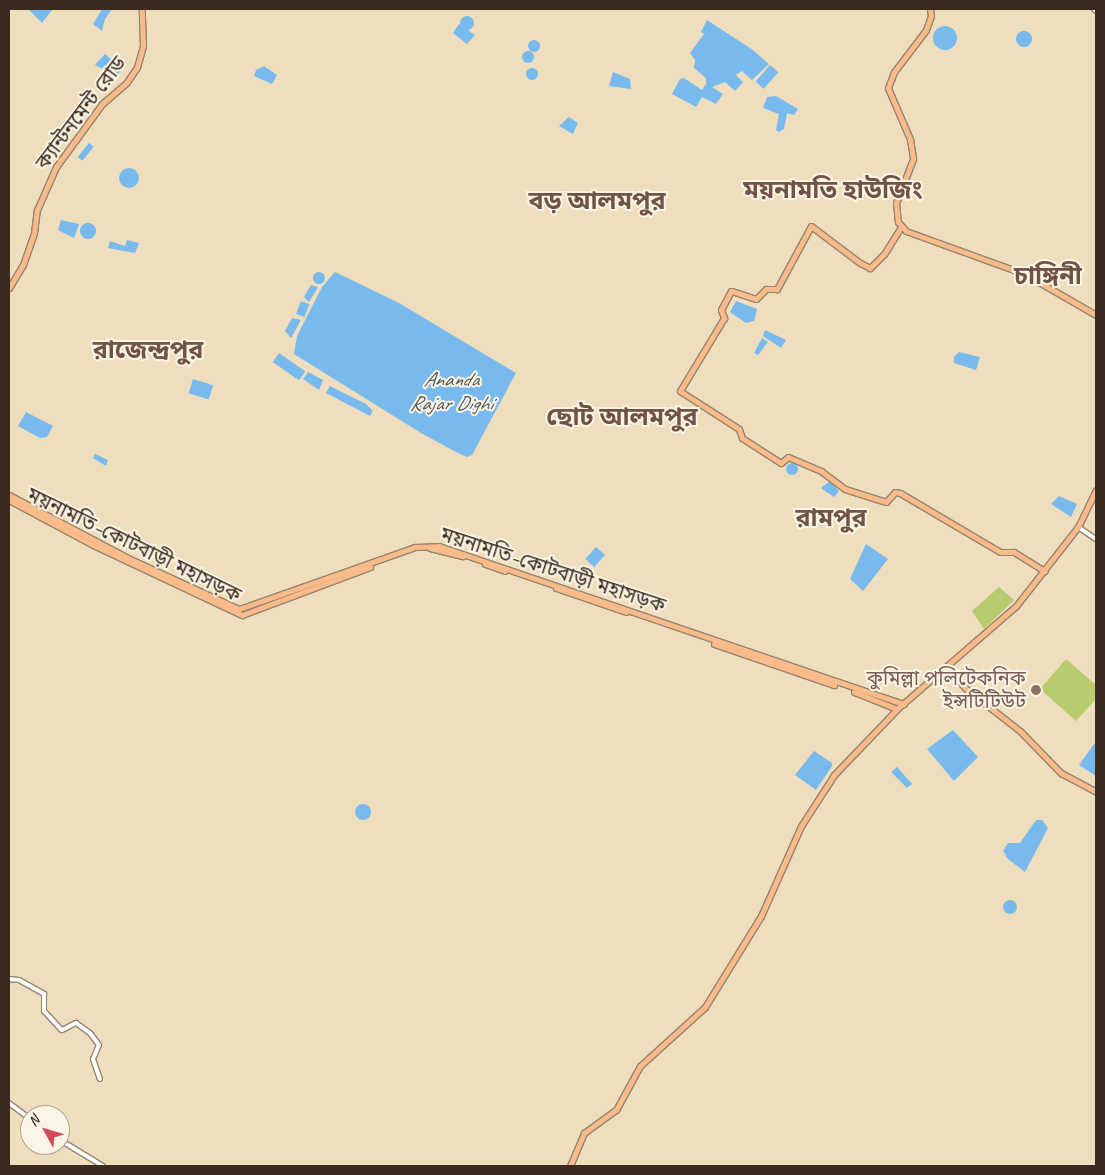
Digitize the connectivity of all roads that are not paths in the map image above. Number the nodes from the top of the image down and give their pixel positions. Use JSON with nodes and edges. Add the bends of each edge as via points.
{"nodes":[{"id":1,"x":142,"y":9,"type":"edge"},
{"id":2,"x":930,"y":9,"type":"edge"},
{"id":3,"x":901,"y":227,"type":"junction"},
{"id":4,"x":9,"y":288,"type":"edge"},
{"id":5,"x":1096,"y":315,"type":"edge"},
{"id":6,"x":1096,"y":490,"type":"edge"},
{"id":7,"x":11,"y":498,"type":"edge"},
{"id":8,"x":1078,"y":527,"type":"junction"},
{"id":9,"x":1096,"y":539,"type":"edge"},
{"id":10,"x":1044,"y":571,"type":"junction"},
{"id":11,"x":947,"y":667,"type":"junction"},
{"id":12,"x":904,"y":704,"type":"junction"},
{"id":13,"x":897,"y":709,"type":"junction"},
{"id":14,"x":1096,"y":792,"type":"edge"},
{"id":15,"x":9,"y":979,"type":"edge"},
{"id":16,"x":100,"y":1079,"type":"dead end"},
{"id":17,"x":9,"y":1103,"type":"edge"},
{"id":18,"x":20,"y":1111,"type":"edge"},
{"id":19,"x":70,"y":1146,"type":"edge"},
{"id":20,"x":104,"y":1166,"type":"edge"},
{"id":21,"x":570,"y":1166,"type":"edge"}],
"edges":[{"from":1,"to":4,"type":"main road","name":"ক্যান্টনমেন্ট রোড","via":[[143,46],[137,67],[127,82],[102,104],[56,167],[37,210],[34,233],[23,265]]},
{"from":2,"to":3,"type":"main road","via":[[932,16],[926,30],[894,72],[888,88],[910,139],[913,159],[896,203]]},
{"from":3,"to":5,"type":"main road","via":[[1024,274]]},
{"from":3,"to":10,"type":"main road","via":[[884,254],[870,268],[811,226],[776,289],[766,289],[756,299],[730,290],[721,310],[724,318],[680,391],[740,429],[743,440],[781,463],[788,457],[821,471],[845,488],[886,502],[895,492],[900,493],[1000,552],[1014,552]]},
{"from":6,"to":8,"type":"main road"},
{"from":7,"to":12,"type":"main road","name":"ময়নামতি–কোটবাড়ী মহাসড়ক","via":[[128,558],[239,609],[415,547],[439,546]]},
{"from":7,"to":13,"type":"main road","name":"ময়নামতি–কোটবাড়ী মহাসড়ক","via":[[93,545],[237,614],[244,615],[413,550],[435,549]]},
{"from":8,"to":9,"type":"street"},
{"from":8,"to":10,"type":"main road"},
{"from":10,"to":11,"type":"main road","via":[[1016,606]]},
{"from":11,"to":12,"type":"main road"},
{"from":11,"to":14,"type":"main road","via":[[969,691],[1020,731],[1061,773]]},
{"from":12,"to":13,"type":"main road"},
{"from":13,"to":21,"type":"main road","via":[[834,775],[806,817],[761,916],[705,1007],[640,1066],[616,1110],[584,1134]]},
{"from":15,"to":16,"type":"street","via":[[20,980],[44,994],[44,1010],[62,1030],[76,1022],[90,1033],[99,1045],[93,1059]]},
{"from":17,"to":18,"type":"street"},
{"from":19,"to":20,"type":"street"}]}
